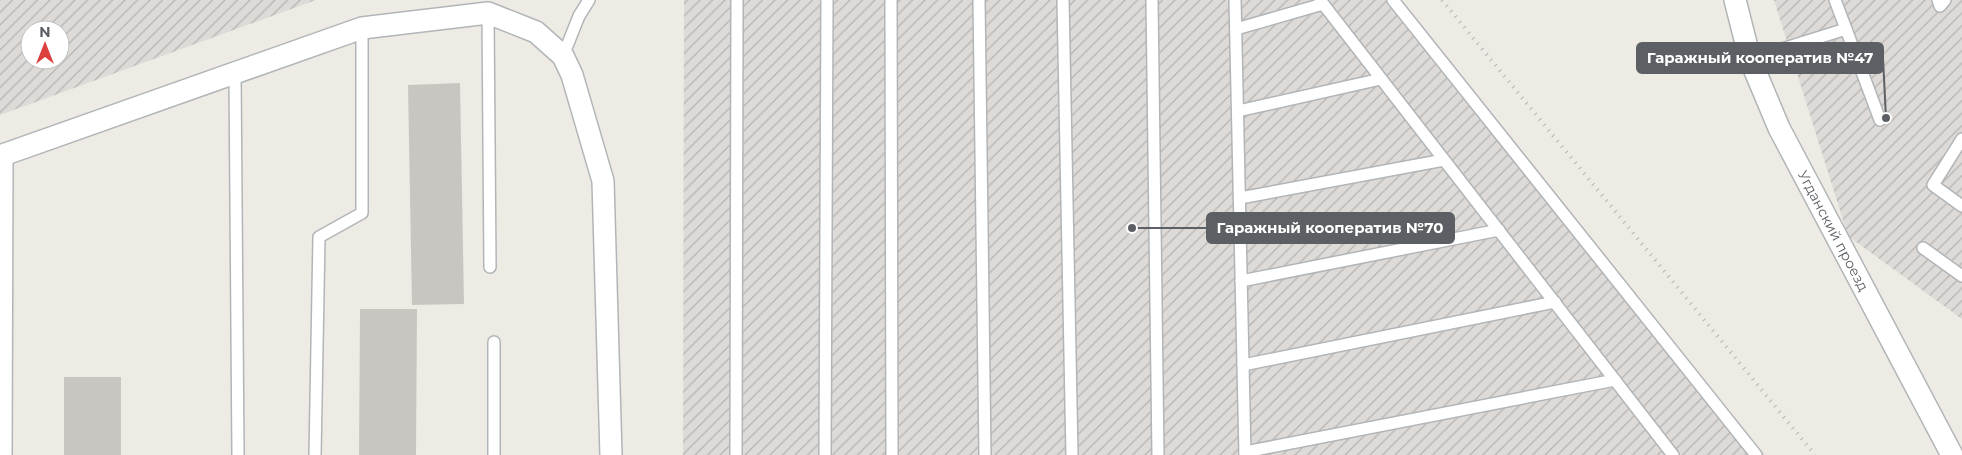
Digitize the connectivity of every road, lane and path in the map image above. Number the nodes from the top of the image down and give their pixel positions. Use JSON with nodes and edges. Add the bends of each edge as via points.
{"nodes":[{"id":1,"x":589,"y":0,"type":"edge"},
{"id":2,"x":737,"y":0,"type":"edge"},
{"id":3,"x":827,"y":0,"type":"edge"},
{"id":4,"x":891,"y":0,"type":"edge"},
{"id":5,"x":979,"y":0,"type":"edge"},
{"id":6,"x":1064,"y":0,"type":"edge"},
{"id":7,"x":1152,"y":0,"type":"edge"},
{"id":8,"x":1236,"y":0,"type":"edge"},
{"id":9,"x":1393,"y":0,"type":"edge"},
{"id":10,"x":1735,"y":0,"type":"edge"},
{"id":11,"x":1835,"y":0,"type":"edge"},
{"id":12,"x":1938,"y":0,"type":"edge"},
{"id":13,"x":1945,"y":0,"type":"edge"},
{"id":14,"x":1322,"y":2,"type":"edge"},
{"id":15,"x":488,"y":13,"type":"junction"},
{"id":16,"x":362,"y":28,"type":"junction"},
{"id":17,"x":1236,"y":29,"type":"junction"},
{"id":18,"x":1846,"y":29,"type":"junction"},
{"id":19,"x":563,"y":56,"type":"junction"},
{"id":20,"x":1750,"y":58,"type":"junction"},
{"id":21,"x":235,"y":74,"type":"junction"},
{"id":22,"x":1381,"y":79,"type":"junction"},
{"id":23,"x":1238,"y":111,"type":"junction"},
{"id":24,"x":1880,"y":120,"type":"dead end"},
{"id":25,"x":1962,"y":139,"type":"edge"},
{"id":26,"x":1,"y":156,"type":"edge"},
{"id":27,"x":1444,"y":160,"type":"junction"},
{"id":28,"x":1240,"y":198,"type":"junction"},
{"id":29,"x":1962,"y":206,"type":"edge"},
{"id":30,"x":1499,"y":230,"type":"junction"},
{"id":31,"x":1923,"y":248,"type":"dead end"},
{"id":32,"x":490,"y":267,"type":"dead end"},
{"id":33,"x":1962,"y":276,"type":"edge"},
{"id":34,"x":1241,"y":281,"type":"junction"},
{"id":35,"x":1555,"y":302,"type":"junction"},
{"id":36,"x":1,"y":305,"type":"edge"},
{"id":37,"x":494,"y":342,"type":"dead end"},
{"id":38,"x":1243,"y":364,"type":"junction"},
{"id":39,"x":1615,"y":380,"type":"junction"},
{"id":40,"x":1245,"y":454,"type":"edge"},
{"id":41,"x":1,"y":455,"type":"edge"},
{"id":42,"x":238,"y":455,"type":"edge"},
{"id":43,"x":316,"y":455,"type":"edge"},
{"id":44,"x":494,"y":455,"type":"edge"},
{"id":45,"x":611,"y":455,"type":"edge"},
{"id":46,"x":736,"y":455,"type":"edge"},
{"id":47,"x":825,"y":455,"type":"edge"},
{"id":48,"x":892,"y":455,"type":"edge"},
{"id":49,"x":985,"y":455,"type":"edge"},
{"id":50,"x":1072,"y":455,"type":"edge"},
{"id":51,"x":1158,"y":455,"type":"edge"},
{"id":52,"x":1673,"y":455,"type":"edge"},
{"id":53,"x":1756,"y":455,"type":"edge"},
{"id":54,"x":1952,"y":455,"type":"edge"}],
"edges":[{"from":1,"to":19,"type":"lane"},
{"from":2,"to":46,"type":"lane"},
{"from":3,"to":47,"type":"lane"},
{"from":4,"to":48,"type":"lane"},
{"from":5,"to":49,"type":"lane"},
{"from":6,"to":50,"type":"lane"},
{"from":7,"to":51,"type":"lane"},
{"from":8,"to":17,"type":"lane"},
{"from":9,"to":53,"type":"lane"},
{"from":10,"to":20,"type":"street","name":"Угданский проезд"},
{"from":11,"to":18,"type":"lane"},
{"from":12,"to":13,"type":"lane","via":[[1940,6]]},
{"from":14,"to":17,"type":"lane"},
{"from":14,"to":22,"type":"lane"},
{"from":15,"to":16,"type":"street"},
{"from":15,"to":19,"type":"street","via":[[536,32]]},
{"from":15,"to":32,"type":"lane"},
{"from":16,"to":21,"type":"street"},
{"from":16,"to":43,"type":"lane","via":[[362,213],[319,237]]},
{"from":17,"to":23,"type":"lane"},
{"from":18,"to":20,"type":"lane"},
{"from":18,"to":24,"type":"lane"},
{"from":19,"to":45,"type":"street","via":[[572,75],[603,181]]},
{"from":20,"to":54,"type":"street","name":"Угданский проезд","via":[[1778,128]]},
{"from":21,"to":26,"type":"street"},
{"from":21,"to":42,"type":"lane"},
{"from":22,"to":23,"type":"lane"},
{"from":22,"to":27,"type":"lane"},
{"from":23,"to":28,"type":"lane"},
{"from":25,"to":29,"type":"lane","via":[[1933,185]]},
{"from":26,"to":36,"type":"street"},
{"from":27,"to":28,"type":"lane"},
{"from":27,"to":30,"type":"lane"},
{"from":28,"to":34,"type":"lane"},
{"from":30,"to":34,"type":"lane"},
{"from":30,"to":35,"type":"lane"},
{"from":31,"to":33,"type":"lane"},
{"from":34,"to":38,"type":"lane"},
{"from":35,"to":38,"type":"lane"},
{"from":35,"to":39,"type":"lane"},
{"from":36,"to":41,"type":"street"},
{"from":37,"to":44,"type":"lane"},
{"from":38,"to":40,"type":"lane"},
{"from":39,"to":40,"type":"lane"},
{"from":39,"to":52,"type":"lane"}]}
